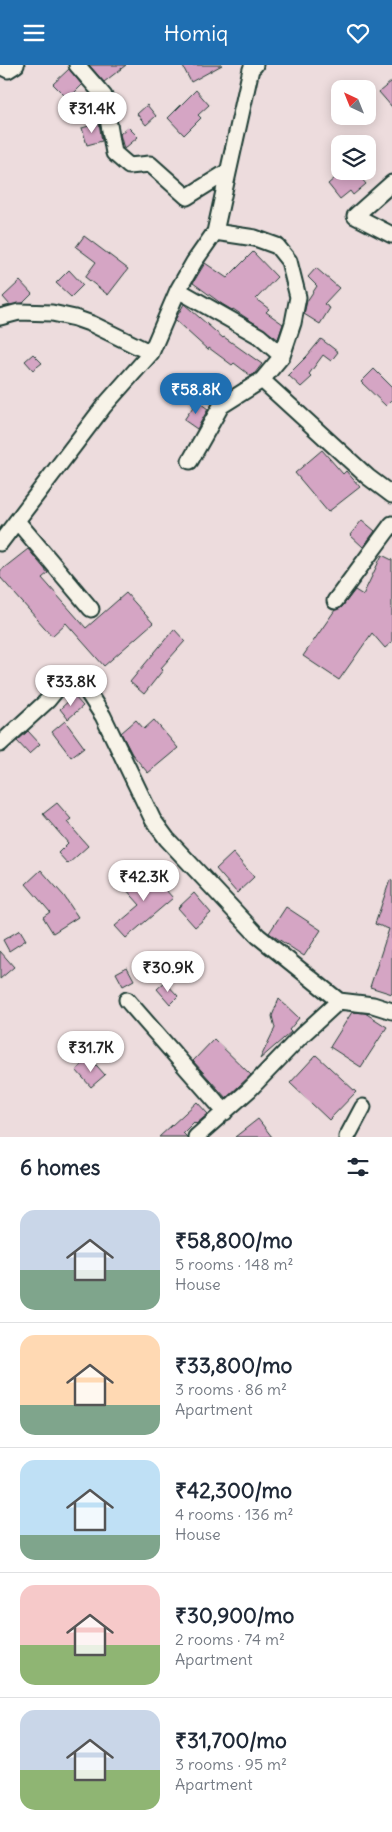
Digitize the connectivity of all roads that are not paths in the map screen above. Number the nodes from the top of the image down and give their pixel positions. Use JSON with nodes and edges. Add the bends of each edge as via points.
{"nodes":[{"id":1,"x":16,"y":65,"type":"edge"},
{"id":2,"x":77,"y":65,"type":"edge"},
{"id":3,"x":0,"y":66,"type":"edge"},
{"id":4,"x":251,"y":66,"type":"edge"},
{"id":5,"x":228,"y":171,"type":"junction"},
{"id":6,"x":392,"y":183,"type":"edge"},
{"id":7,"x":215,"y":232,"type":"junction"},
{"id":8,"x":392,"y":235,"type":"edge"},
{"id":9,"x":178,"y":290,"type":"junction"},
{"id":10,"x":0,"y":317,"type":"edge"},
{"id":11,"x":151,"y":353,"type":"junction"},
{"id":12,"x":282,"y":356,"type":"junction"},
{"id":13,"x":262,"y":380,"type":"junction"},
{"id":14,"x":190,"y":461,"type":"dead end"},
{"id":15,"x":392,"y":495,"type":"edge"},
{"id":16,"x":17,"y":521,"type":"junction"},
{"id":17,"x":392,"y":524,"type":"edge"},
{"id":18,"x":0,"y":543,"type":"edge"},
{"id":19,"x":335,"y":601,"type":"dead end"},
{"id":20,"x":91,"y":609,"type":"dead end"},
{"id":21,"x":0,"y":744,"type":"edge"},
{"id":22,"x":127,"y":1000,"type":"dead end"},
{"id":23,"x":340,"y":1001,"type":"junction"},
{"id":24,"x":392,"y":1011,"type":"edge"},
{"id":25,"x":363,"y":1107,"type":"dead end"},
{"id":26,"x":225,"y":1111,"type":"junction"},
{"id":27,"x":196,"y":1137,"type":"edge"},
{"id":28,"x":347,"y":1137,"type":"edge"}],
"edges":[{"from":1,"to":3,"type":"street","via":[[8,70]]},
{"from":2,"to":5,"type":"street","via":[[104,96],[114,153],[129,166],[150,163],[187,197]]},
{"from":4,"to":5,"type":"street"},
{"from":5,"to":7,"type":"street"},
{"from":6,"to":8,"type":"street","via":[[356,216]]},
{"from":7,"to":9,"type":"street"},
{"from":7,"to":12,"type":"street","via":[[254,238],[277,246],[289,261],[298,297]]},
{"from":9,"to":11,"type":"street"},
{"from":9,"to":12,"type":"street","via":[[259,336]]},
{"from":10,"to":11,"type":"street","via":[[19,312],[52,313],[75,318]]},
{"from":11,"to":16,"type":"street","via":[[104,406]]},
{"from":12,"to":13,"type":"street"},
{"from":13,"to":14,"type":"street","via":[[221,406]]},
{"from":13,"to":15,"type":"street"},
{"from":16,"to":18,"type":"street"},
{"from":16,"to":20,"type":"street"},
{"from":17,"to":19,"type":"street"},
{"from":21,"to":23,"type":"street","via":[[62,683],[70,678],[79,679],[103,716],[153,820],[167,839],[258,936]]},
{"from":22,"to":26,"type":"street"},
{"from":23,"to":24,"type":"street"},
{"from":23,"to":26,"type":"street"},
{"from":25,"to":28,"type":"street"},
{"from":26,"to":27,"type":"street"}]}
